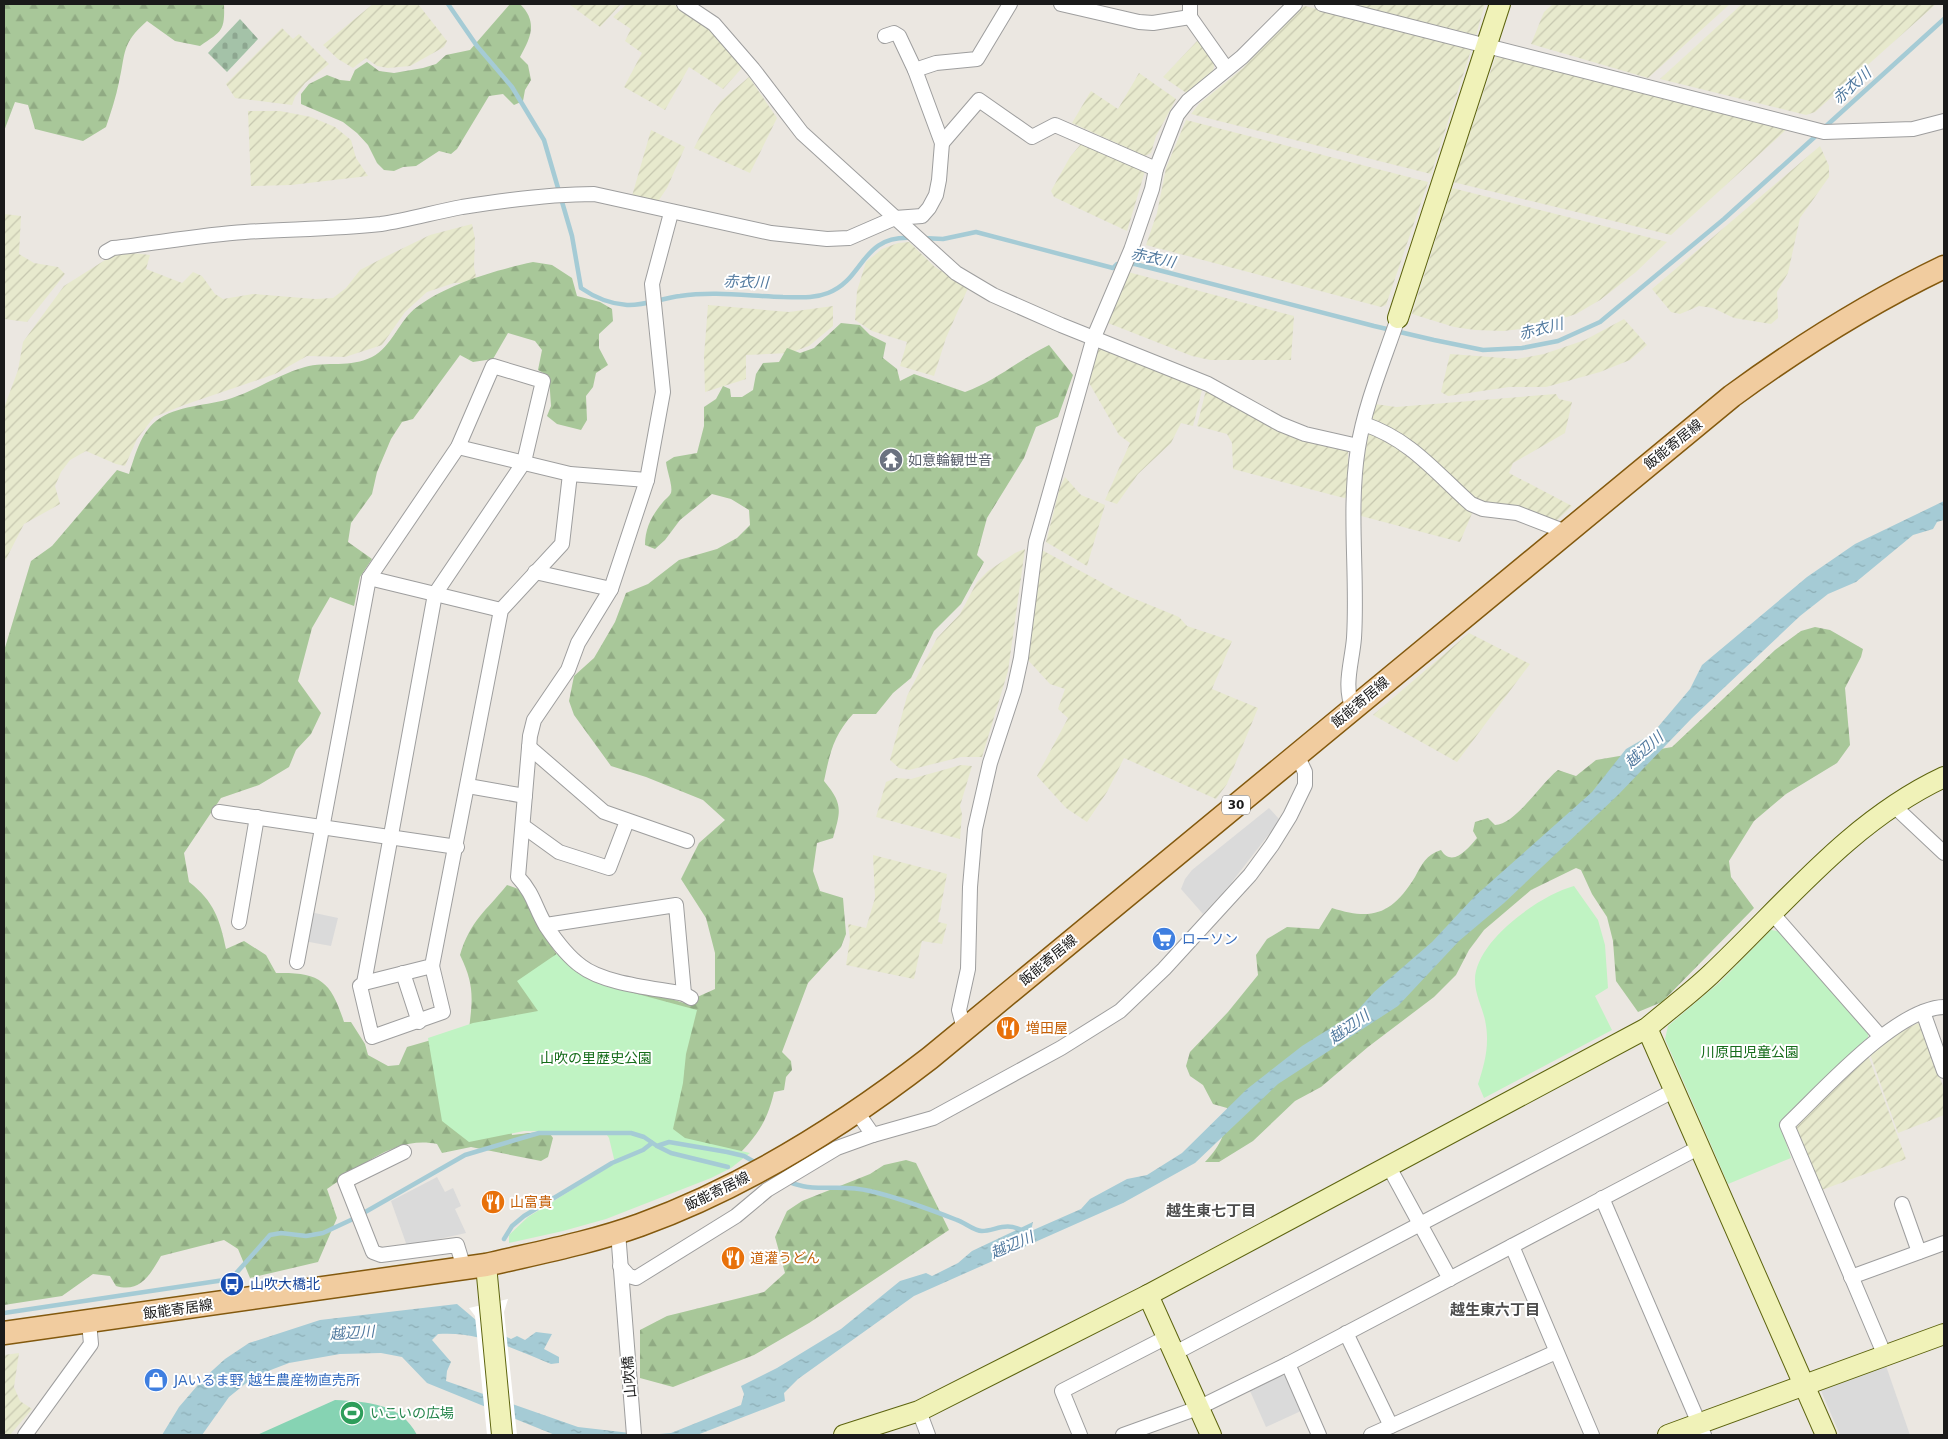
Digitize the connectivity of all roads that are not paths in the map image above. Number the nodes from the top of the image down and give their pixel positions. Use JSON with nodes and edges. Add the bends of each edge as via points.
{"nodes":[{"id":1,"x":684,"y":4,"type":"edge"},
{"id":2,"x":1010,"y":4,"type":"edge"},
{"id":3,"x":1061,"y":4,"type":"edge"},
{"id":4,"x":1295,"y":4,"type":"edge"},
{"id":5,"x":1322,"y":4,"type":"edge"},
{"id":6,"x":1500,"y":4,"type":"edge"},
{"id":7,"x":1190,"y":10,"type":"edge"},
{"id":8,"x":885,"y":36,"type":"dead end"},
{"id":9,"x":1488,"y":45,"type":"junction"},
{"id":10,"x":1226,"y":68,"type":"junction"},
{"id":11,"x":915,"y":70,"type":"junction"},
{"id":12,"x":1944,"y":121,"type":"edge"},
{"id":13,"x":942,"y":143,"type":"junction"},
{"id":14,"x":1156,"y":169,"type":"junction"},
{"id":15,"x":671,"y":213,"type":"junction"},
{"id":16,"x":895,"y":218,"type":"junction"},
{"id":17,"x":106,"y":252,"type":"dead end"},
{"id":18,"x":1944,"y":267,"type":"edge"},
{"id":19,"x":1398,"y":318,"type":"joint"},
{"id":20,"x":1094,"y":337,"type":"junction"},
{"id":21,"x":1364,"y":424,"type":"junction"},
{"id":22,"x":1358,"y":446,"type":"junction"},
{"id":23,"x":458,"y":447,"type":"junction"},
{"id":24,"x":524,"y":462,"type":"junction"},
{"id":25,"x":570,"y":474,"type":"junction"},
{"id":26,"x":647,"y":480,"type":"junction"},
{"id":27,"x":1566,"y":532,"type":"junction"},
{"id":28,"x":535,"y":572,"type":"junction"},
{"id":29,"x":369,"y":578,"type":"junction"},
{"id":30,"x":611,"y":589,"type":"junction"},
{"id":31,"x":435,"y":594,"type":"junction"},
{"id":32,"x":501,"y":610,"type":"junction"},
{"id":33,"x":1352,"y":709,"type":"junction"},
{"id":34,"x":529,"y":748,"type":"junction"},
{"id":35,"x":1297,"y":755,"type":"junction"},
{"id":36,"x":1944,"y":778,"type":"edge"},
{"id":37,"x":468,"y":786,"type":"junction"},
{"id":38,"x":525,"y":796,"type":"junction"},
{"id":39,"x":1894,"y":806,"type":"junction"},
{"id":40,"x":219,"y":812,"type":"dead end"},
{"id":41,"x":257,"y":817,"type":"junction"},
{"id":42,"x":627,"y":821,"type":"junction"},
{"id":43,"x":523,"y":826,"type":"junction"},
{"id":44,"x":323,"y":827,"type":"junction"},
{"id":45,"x":389,"y":837,"type":"junction"},
{"id":46,"x":687,"y":841,"type":"dead end"},
{"id":47,"x":457,"y":847,"type":"junction"},
{"id":48,"x":1944,"y":853,"type":"edge"},
{"id":49,"x":1771,"y":912,"type":"junction"},
{"id":50,"x":238,"y":922,"type":"dead end"},
{"id":51,"x":546,"y":924,"type":"junction"},
{"id":52,"x":297,"y":962,"type":"dead end"},
{"id":53,"x":432,"y":966,"type":"junction"},
{"id":54,"x":403,"y":973,"type":"junction"},
{"id":55,"x":364,"y":983,"type":"junction"},
{"id":56,"x":1944,"y":1007,"type":"edge"},
{"id":57,"x":1923,"y":1012,"type":"junction"},
{"id":58,"x":418,"y":1022,"type":"junction"},
{"id":59,"x":1648,"y":1028,"type":"junction"},
{"id":60,"x":964,"y":1029,"type":"junction"},
{"id":61,"x":1880,"y":1036,"type":"junction"},
{"id":62,"x":1944,"y":1071,"type":"edge"},
{"id":63,"x":1675,"y":1090,"type":"junction"},
{"id":64,"x":857,"y":1112,"type":"junction"},
{"id":65,"x":873,"y":1135,"type":"junction"},
{"id":66,"x":1700,"y":1147,"type":"junction"},
{"id":67,"x":404,"y":1152,"type":"dead end"},
{"id":68,"x":1390,"y":1167,"type":"junction"},
{"id":69,"x":1602,"y":1198,"type":"junction"},
{"id":70,"x":1902,"y":1204,"type":"dead end"},
{"id":71,"x":1421,"y":1225,"type":"junction"},
{"id":72,"x":618,"y":1232,"type":"junction"},
{"id":73,"x":1944,"y":1243,"type":"edge"},
{"id":74,"x":1512,"y":1246,"type":"junction"},
{"id":75,"x":1918,"y":1252,"type":"junction"},
{"id":76,"x":486,"y":1265,"type":"junction"},
{"id":77,"x":620,"y":1266,"type":"junction"},
{"id":78,"x":464,"y":1268,"type":"junction"},
{"id":79,"x":1851,"y":1277,"type":"junction"},
{"id":80,"x":1450,"y":1279,"type":"junction"},
{"id":81,"x":1148,"y":1296,"type":"junction"},
{"id":82,"x":89,"y":1322,"type":"junction"},
{"id":83,"x":4,"y":1333,"type":"edge"},
{"id":84,"x":1346,"y":1333,"type":"junction"},
{"id":85,"x":1944,"y":1334,"type":"edge"},
{"id":86,"x":1171,"y":1345,"type":"junction"},
{"id":87,"x":1556,"y":1352,"type":"junction"},
{"id":88,"x":1885,"y":1356,"type":"junction"},
{"id":89,"x":1288,"y":1364,"type":"junction"},
{"id":90,"x":1804,"y":1386,"type":"junction"},
{"id":91,"x":1198,"y":1408,"type":"junction"},
{"id":92,"x":919,"y":1411,"type":"junction"},
{"id":93,"x":1391,"y":1426,"type":"junction"},
{"id":94,"x":1702,"y":1430,"type":"edge"},
{"id":95,"x":25,"y":1435,"type":"edge"},
{"id":96,"x":502,"y":1435,"type":"edge"},
{"id":97,"x":634,"y":1435,"type":"edge"},
{"id":98,"x":844,"y":1435,"type":"edge"},
{"id":99,"x":928,"y":1435,"type":"edge"},
{"id":100,"x":1080,"y":1435,"type":"edge"},
{"id":101,"x":1123,"y":1435,"type":"edge"},
{"id":102,"x":1211,"y":1435,"type":"edge"},
{"id":103,"x":1319,"y":1435,"type":"edge"},
{"id":104,"x":1371,"y":1435,"type":"edge"},
{"id":105,"x":1592,"y":1435,"type":"edge"},
{"id":106,"x":1668,"y":1435,"type":"edge"},
{"id":107,"x":1826,"y":1435,"type":"edge"}],
"edges":[{"from":1,"to":16,"type":"street","via":[[714,24],[802,133]]},
{"from":2,"to":11,"type":"street","via":[[977,59],[936,63]]},
{"from":3,"to":7,"type":"street","via":[[1153,23]]},
{"from":4,"to":10,"type":"street","via":[[1242,57]]},
{"from":5,"to":9,"type":"street"},
{"from":6,"to":9,"type":"street"},
{"from":7,"to":10,"type":"street"},
{"from":8,"to":11,"type":"street","via":[[899,36]]},
{"from":9,"to":12,"type":"street","via":[[1824,132],[1913,129]]},
{"from":9,"to":19,"type":"street"},
{"from":10,"to":14,"type":"street","via":[[1177,115]]},
{"from":11,"to":13,"type":"street"},
{"from":13,"to":14,"type":"street","via":[[979,100],[1032,137],[1055,125]]},
{"from":13,"to":16,"type":"street","via":[[939,180],[930,208],[922,216]]},
{"from":14,"to":20,"type":"street","via":[[1130,250]]},
{"from":15,"to":16,"type":"street","via":[[771,233],[827,239],[857,236]]},
{"from":15,"to":17,"type":"street","via":[[594,194],[546,196],[361,226],[244,232],[167,240],[113,248]]},
{"from":15,"to":26,"type":"street","via":[[652,284],[664,392]]},
{"from":16,"to":20,"type":"street","via":[[956,273],[993,295]]},
{"from":18,"to":27,"type":"main road","name":"飯能寄居線","number":"30","via":[[1858,313],[1756,379]]},
{"from":19,"to":21,"type":"street"},
{"from":20,"to":22,"type":"street","via":[[1208,384],[1280,424],[1305,434]]},
{"from":20,"to":60,"type":"street","via":[[1036,542],[1021,658],[990,763],[975,829],[968,969],[959,1010]]},
{"from":21,"to":22,"type":"street"},
{"from":21,"to":27,"type":"street","via":[[1406,443],[1470,504],[1482,509],[1517,513]]},
{"from":22,"to":33,"type":"street","via":[[1353,561],[1354,638],[1347,691]]},
{"from":23,"to":24,"type":"street"},
{"from":23,"to":24,"type":"street","via":[[493,366],[543,381]]},
{"from":23,"to":29,"type":"street"},
{"from":24,"to":25,"type":"street"},
{"from":24,"to":31,"type":"street"},
{"from":25,"to":26,"type":"street"},
{"from":25,"to":28,"type":"street","via":[[562,544]]},
{"from":26,"to":30,"type":"street"},
{"from":27,"to":33,"type":"main road","name":"飯能寄居線","number":"30"},
{"from":28,"to":30,"type":"street"},
{"from":28,"to":32,"type":"street"},
{"from":29,"to":31,"type":"street"},
{"from":29,"to":44,"type":"street"},
{"from":30,"to":34,"type":"street","via":[[578,643],[568,670],[534,720]]},
{"from":31,"to":32,"type":"street"},
{"from":31,"to":45,"type":"street"},
{"from":32,"to":37,"type":"street"},
{"from":33,"to":35,"type":"main road","name":"飯能寄居線","number":"30"},
{"from":34,"to":38,"type":"street"},
{"from":34,"to":42,"type":"street","via":[[604,812]]},
{"from":35,"to":60,"type":"main road","name":"飯能寄居線","number":"30"},
{"from":35,"to":65,"type":"street","via":[[1305,772],[1305,785],[1266,853],[1250,876],[1120,1012],[933,1118]]},
{"from":36,"to":39,"type":"street"},
{"from":37,"to":38,"type":"street"},
{"from":37,"to":47,"type":"street"},
{"from":38,"to":43,"type":"street"},
{"from":39,"to":48,"type":"street"},
{"from":39,"to":49,"type":"street","via":[[1855,835]]},
{"from":40,"to":41,"type":"street"},
{"from":41,"to":44,"type":"street"},
{"from":41,"to":50,"type":"street"},
{"from":42,"to":43,"type":"street","via":[[609,868],[559,852]]},
{"from":42,"to":46,"type":"street"},
{"from":43,"to":51,"type":"street","via":[[518,877],[530,890]]},
{"from":44,"to":45,"type":"street"},
{"from":44,"to":52,"type":"street"},
{"from":45,"to":47,"type":"street"},
{"from":45,"to":55,"type":"street"},
{"from":47,"to":53,"type":"street"},
{"from":49,"to":59,"type":"street","via":[[1710,974]]},
{"from":49,"to":61,"type":"street"},
{"from":51,"to":51,"type":"street","via":[[560,946],[582,967],[609,978],[687,996],[676,905]]},
{"from":53,"to":54,"type":"street"},
{"from":53,"to":58,"type":"street","via":[[443,1012]]},
{"from":54,"to":55,"type":"street"},
{"from":54,"to":58,"type":"street"},
{"from":55,"to":58,"type":"street","via":[[360,986],[372,1037]]},
{"from":56,"to":57,"type":"street"},
{"from":57,"to":61,"type":"street"},
{"from":57,"to":62,"type":"street"},
{"from":59,"to":63,"type":"street"},
{"from":59,"to":68,"type":"street"},
{"from":60,"to":64,"type":"main road","name":"飯能寄居線","number":"30"},
{"from":61,"to":79,"type":"street","via":[[1787,1125]]},
{"from":63,"to":66,"type":"street"},
{"from":63,"to":71,"type":"street"},
{"from":64,"to":65,"type":"street"},
{"from":64,"to":72,"type":"main road","name":"飯能寄居線","number":"30","via":[[804,1145],[716,1192]]},
{"from":65,"to":77,"type":"street","via":[[838,1148],[767,1190],[736,1216],[636,1278],[629,1276]]},
{"from":66,"to":69,"type":"street"},
{"from":66,"to":90,"type":"street"},
{"from":67,"to":78,"type":"street","via":[[345,1181],[373,1252],[380,1255],[456,1245]]},
{"from":68,"to":71,"type":"street"},
{"from":68,"to":81,"type":"street"},
{"from":69,"to":74,"type":"street"},
{"from":69,"to":94,"type":"street"},
{"from":70,"to":75,"type":"street"},
{"from":71,"to":80,"type":"street"},
{"from":71,"to":86,"type":"street"},
{"from":72,"to":76,"type":"main road","name":"飯能寄居線","number":"30"},
{"from":72,"to":77,"type":"street","name":"山吹橋"},
{"from":73,"to":75,"type":"street"},
{"from":74,"to":80,"type":"street"},
{"from":74,"to":87,"type":"street"},
{"from":75,"to":79,"type":"street"},
{"from":76,"to":78,"type":"main road","name":"飯能寄居線","number":"30"},
{"from":76,"to":96,"type":"street"},
{"from":77,"to":97,"type":"street","name":"山吹橋"},
{"from":78,"to":82,"type":"main road","name":"飯能寄居線","number":"30"},
{"from":79,"to":88,"type":"street"},
{"from":80,"to":84,"type":"street"},
{"from":81,"to":86,"type":"street"},
{"from":81,"to":92,"type":"street"},
{"from":82,"to":83,"type":"main road","name":"飯能寄居線","number":"30"},
{"from":82,"to":95,"type":"street","via":[[91,1344]]},
{"from":84,"to":89,"type":"street"},
{"from":84,"to":93,"type":"street"},
{"from":85,"to":88,"type":"street"},
{"from":86,"to":91,"type":"street"},
{"from":86,"to":100,"type":"street","via":[[1062,1391]]},
{"from":87,"to":93,"type":"street"},
{"from":87,"to":105,"type":"street"},
{"from":88,"to":90,"type":"street"},
{"from":89,"to":91,"type":"street"},
{"from":89,"to":103,"type":"street"},
{"from":90,"to":94,"type":"street"},
{"from":90,"to":107,"type":"street"},
{"from":91,"to":101,"type":"street"},
{"from":91,"to":102,"type":"street"},
{"from":92,"to":98,"type":"street"},
{"from":92,"to":99,"type":"street"},
{"from":93,"to":104,"type":"street"},
{"from":94,"to":106,"type":"street"}]}
